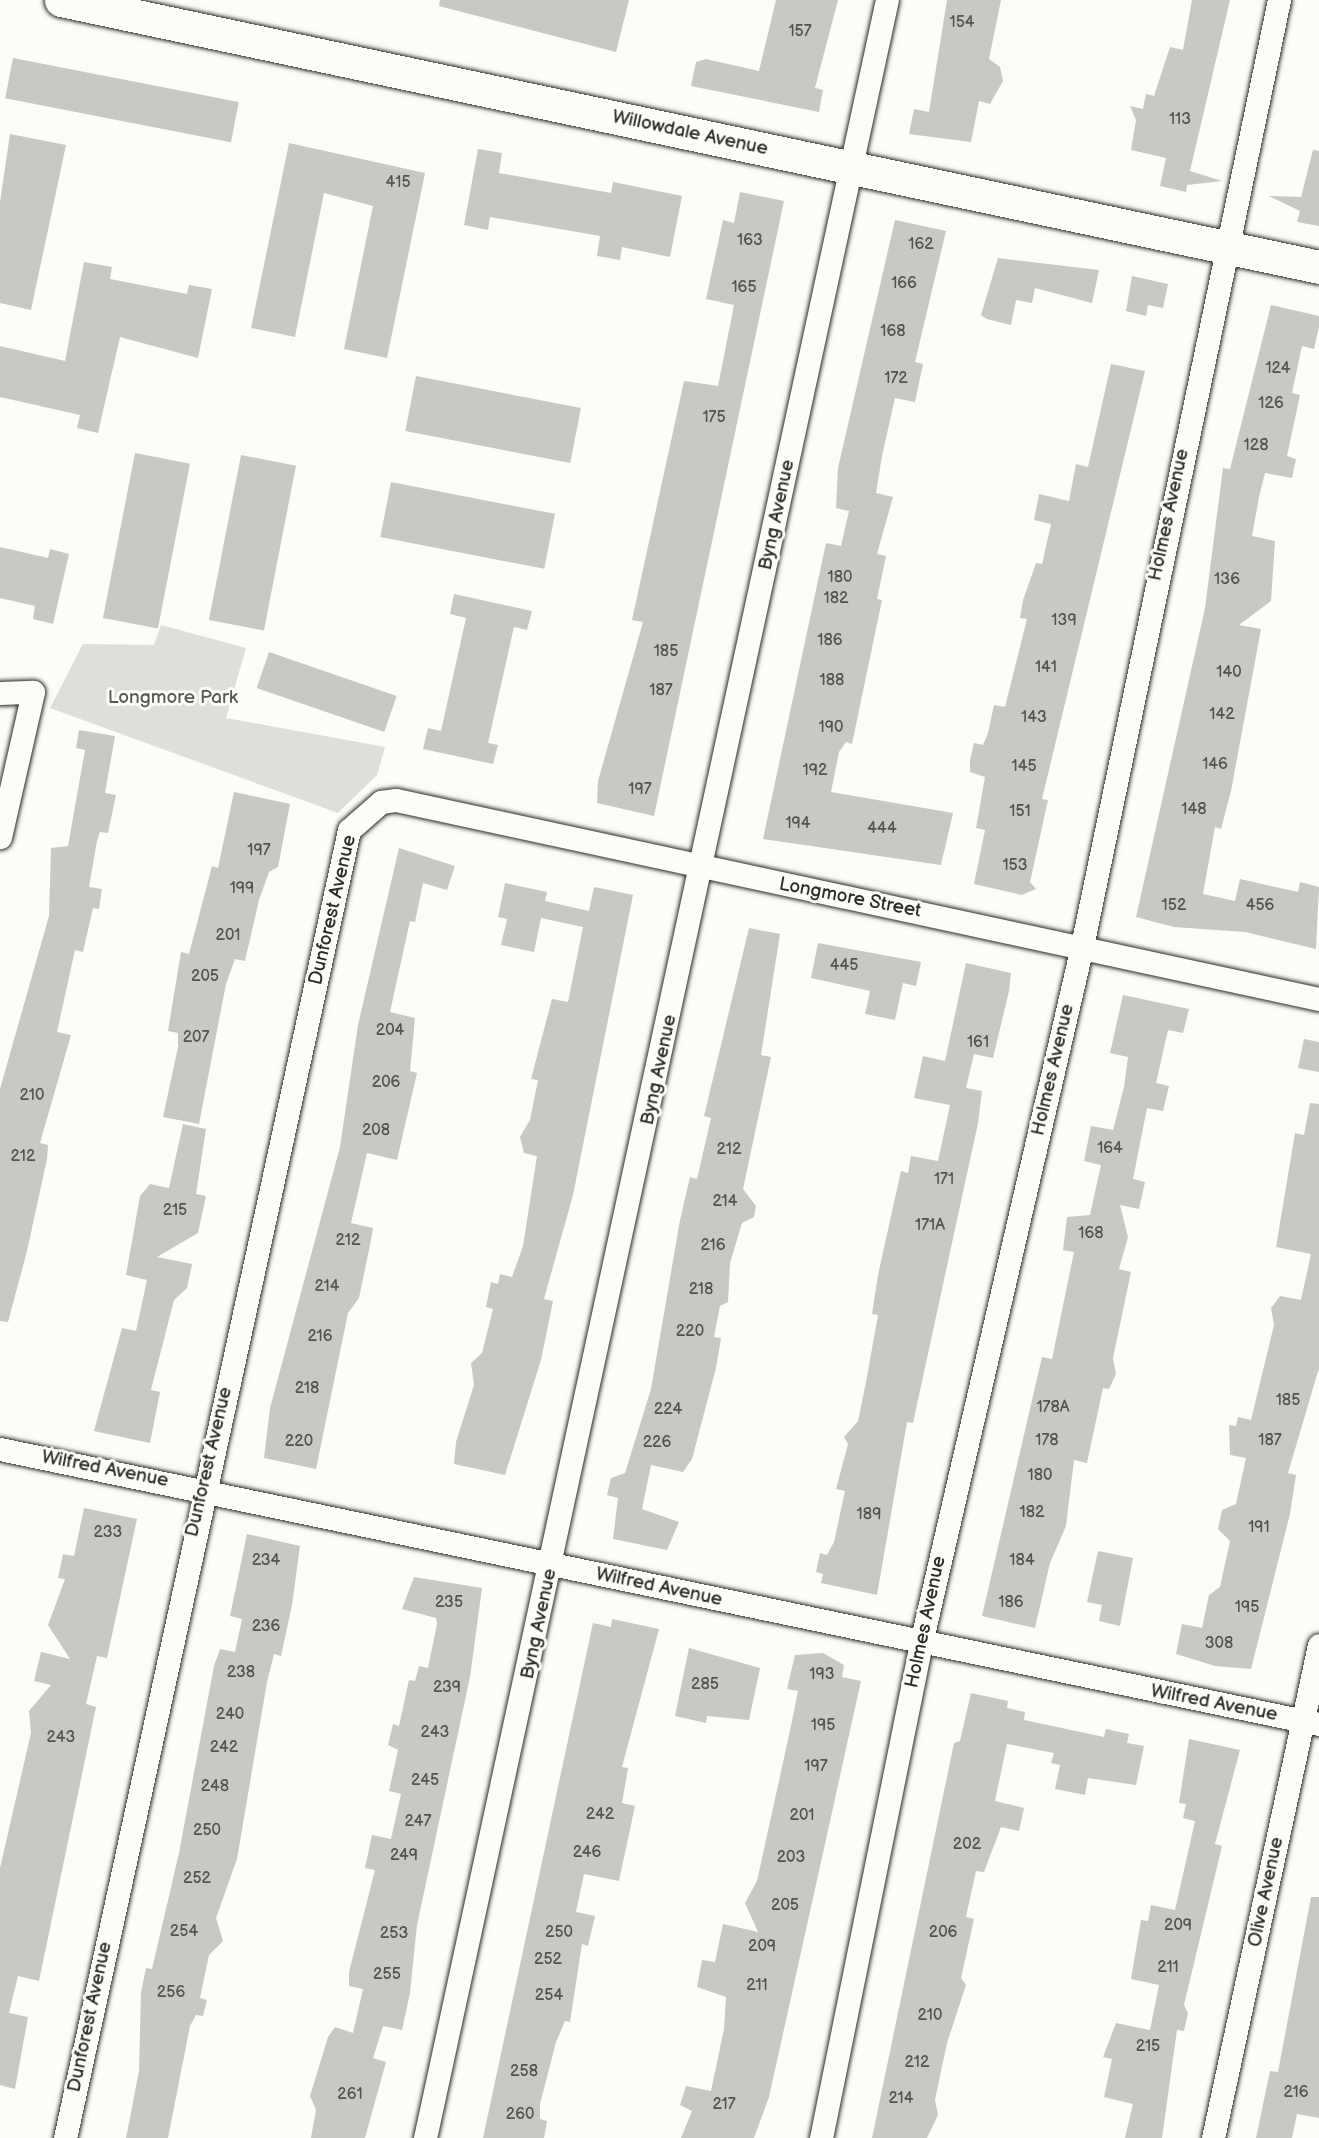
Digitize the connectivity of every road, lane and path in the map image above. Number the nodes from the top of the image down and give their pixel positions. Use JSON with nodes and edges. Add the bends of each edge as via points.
{"nodes":[{"id":1,"x":61,"y":0,"type":"edge"},
{"id":2,"x":887,"y":0,"type":"edge"},
{"id":3,"x":1279,"y":0,"type":"edge"},
{"id":4,"x":851,"y":167,"type":"junction"},
{"id":5,"x":1225,"y":247,"type":"junction"},
{"id":6,"x":1319,"y":267,"type":"edge"},
{"id":7,"x":0,"y":693,"type":"edge"},
{"id":8,"x":381,"y":802,"type":"joint"},
{"id":9,"x":0,"y":837,"type":"edge"},
{"id":10,"x":703,"y":870,"type":"junction"},
{"id":11,"x":1082,"y":946,"type":"junction"},
{"id":12,"x":1319,"y":999,"type":"edge"},
{"id":13,"x":0,"y":1449,"type":"edge"},
{"id":14,"x":203,"y":1488,"type":"junction"},
{"id":15,"x":552,"y":1564,"type":"junction"},
{"id":16,"x":921,"y":1643,"type":"junction"},
{"id":17,"x":1319,"y":1645,"type":"edge"},
{"id":18,"x":1311,"y":1723,"type":"edge"},
{"id":19,"x":65,"y":2138,"type":"edge"},
{"id":20,"x":425,"y":2138,"type":"edge"},
{"id":21,"x":821,"y":2138,"type":"edge"},
{"id":22,"x":1213,"y":2138,"type":"edge"}],
"edges":[{"from":1,"to":4,"type":"street","name":"Willowdale Avenue"},
{"from":2,"to":4,"type":"street","name":"Byng Avenue"},
{"from":3,"to":5,"type":"street","name":"Holmes Avenue"},
{"from":4,"to":5,"type":"street","name":"Willowdale Avenue"},
{"from":4,"to":10,"type":"street","name":"Byng Avenue"},
{"from":5,"to":6,"type":"street","name":"Willowdale Avenue"},
{"from":5,"to":11,"type":"street","name":"Holmes Avenue"},
{"from":7,"to":9,"type":"street","via":[[33,692]]},
{"from":8,"to":10,"type":"street","name":"Longmore Street"},
{"from":8,"to":14,"type":"street","name":"Dunforest Avenue","via":[[349,830]]},
{"from":10,"to":11,"type":"street","name":"Longmore Street"},
{"from":10,"to":15,"type":"street","name":"Byng Avenue"},
{"from":11,"to":12,"type":"street","name":"Longmore Street"},
{"from":11,"to":16,"type":"street","name":"Holmes Avenue"},
{"from":13,"to":14,"type":"street","name":"Wilfred Avenue"},
{"from":14,"to":15,"type":"street","name":"Wilfred Avenue"},
{"from":14,"to":19,"type":"street","name":"Dunforest Avenue"},
{"from":15,"to":16,"type":"street","name":"Wilfred Avenue"},
{"from":15,"to":20,"type":"street","name":"Byng Avenue"},
{"from":16,"to":18,"type":"street","name":"Wilfred Avenue"},
{"from":16,"to":21,"type":"street","name":"Holmes Avenue"},
{"from":17,"to":18,"type":"street","name":"Olive Avenue"},
{"from":18,"to":22,"type":"street","name":"Olive Avenue"}]}
